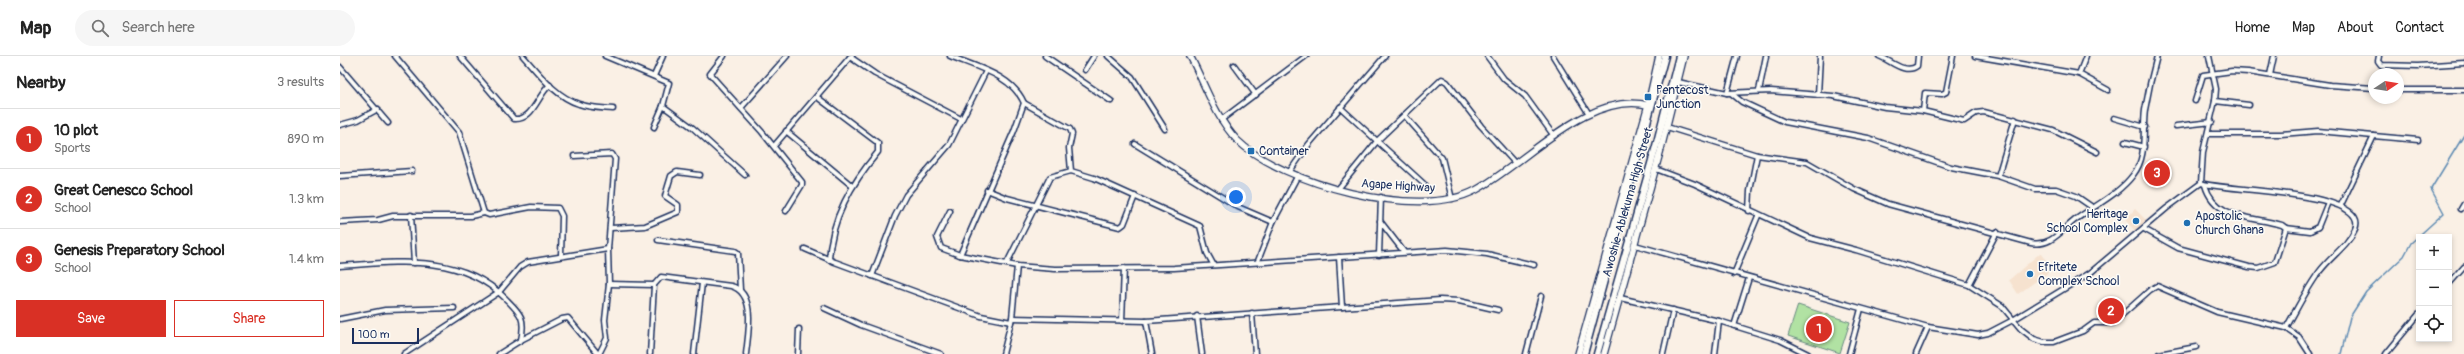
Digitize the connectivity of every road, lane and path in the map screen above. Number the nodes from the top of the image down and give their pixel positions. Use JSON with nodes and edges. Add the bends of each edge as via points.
{"nodes":[{"id":1,"x":395,"y":56,"type":"edge"},
{"id":2,"x":460,"y":56,"type":"edge"},
{"id":3,"x":523,"y":56,"type":"edge"},
{"id":4,"x":605,"y":56,"type":"edge"},
{"id":5,"x":663,"y":56,"type":"edge"},
{"id":6,"x":724,"y":56,"type":"edge"},
{"id":7,"x":787,"y":56,"type":"edge"},
{"id":8,"x":950,"y":56,"type":"edge"},
{"id":9,"x":1046,"y":56,"type":"edge"},
{"id":10,"x":1094,"y":56,"type":"edge"},
{"id":11,"x":1108,"y":56,"type":"edge"},
{"id":12,"x":1190,"y":56,"type":"edge"},
{"id":13,"x":1306,"y":56,"type":"edge"},
{"id":14,"x":1385,"y":56,"type":"edge"},
{"id":15,"x":1488,"y":56,"type":"edge"},
{"id":16,"x":1553,"y":56,"type":"edge"},
{"id":17,"x":1659,"y":56,"type":"edge"},
{"id":18,"x":1665,"y":56,"type":"edge"},
{"id":19,"x":1678,"y":56,"type":"edge"},
{"id":20,"x":1684,"y":56,"type":"edge"},
{"id":21,"x":1737,"y":56,"type":"edge"},
{"id":22,"x":1766,"y":56,"type":"edge"},
{"id":23,"x":1820,"y":56,"type":"edge"},
{"id":24,"x":1879,"y":56,"type":"edge"},
{"id":25,"x":1918,"y":56,"type":"edge"},
{"id":26,"x":1952,"y":56,"type":"edge"},
{"id":27,"x":1975,"y":56,"type":"edge"},
{"id":28,"x":2086,"y":56,"type":"edge"},
{"id":29,"x":2156,"y":56,"type":"edge"},
{"id":30,"x":2210,"y":56,"type":"edge"},
{"id":31,"x":2274,"y":56,"type":"edge"},
{"id":32,"x":2378,"y":56,"type":"edge"},
{"id":33,"x":851,"y":57,"type":"edge"},
{"id":34,"x":2464,"y":63,"type":"edge"},
{"id":35,"x":1234,"y":65,"type":"dead end"},
{"id":36,"x":340,"y":67,"type":"edge"},
{"id":37,"x":1085,"y":70,"type":"dead end"},
{"id":38,"x":986,"y":71,"type":"junction"},
{"id":39,"x":2213,"y":73,"type":"junction"},
{"id":40,"x":2079,"y":74,"type":"junction"},
{"id":41,"x":2270,"y":75,"type":"junction"},
{"id":42,"x":654,"y":76,"type":"junction"},
{"id":43,"x":1678,"y":82,"type":"junction"},
{"id":44,"x":550,"y":85,"type":"junction"},
{"id":45,"x":2368,"y":88,"type":"edge"},
{"id":46,"x":2108,"y":90,"type":"dead end"},
{"id":47,"x":2404,"y":90,"type":"edge"},
{"id":48,"x":2464,"y":90,"type":"edge"},
{"id":49,"x":1759,"y":91,"type":"junction"},
{"id":50,"x":1729,"y":93,"type":"junction"},
{"id":51,"x":1818,"y":94,"type":"junction"},
{"id":52,"x":1256,"y":95,"type":"junction"},
{"id":53,"x":817,"y":96,"type":"junction"},
{"id":54,"x":1110,"y":101,"type":"dead end"},
{"id":55,"x":2195,"y":101,"type":"dead end"},
{"id":56,"x":2215,"y":101,"type":"junction"},
{"id":57,"x":1024,"y":103,"type":"junction"},
{"id":58,"x":1648,"y":105,"type":"junction"},
{"id":59,"x":2249,"y":105,"type":"dead end"},
{"id":60,"x":663,"y":106,"type":"junction"},
{"id":61,"x":1340,"y":107,"type":"junction"},
{"id":62,"x":741,"y":108,"type":"junction"},
{"id":63,"x":378,"y":109,"type":"junction"},
{"id":64,"x":613,"y":109,"type":"dead end"},
{"id":65,"x":1923,"y":111,"type":"junction"},
{"id":66,"x":1589,"y":114,"type":"junction"},
{"id":67,"x":1404,"y":115,"type":"junction"},
{"id":68,"x":2114,"y":118,"type":"dead end"},
{"id":69,"x":961,"y":119,"type":"junction"},
{"id":70,"x":2015,"y":119,"type":"junction"},
{"id":71,"x":1221,"y":120,"type":"junction"},
{"id":72,"x":2212,"y":122,"type":"junction"},
{"id":73,"x":388,"y":123,"type":"dead end"},
{"id":74,"x":340,"y":125,"type":"edge"},
{"id":75,"x":2176,"y":126,"type":"dead end"},
{"id":76,"x":654,"y":127,"type":"dead end"},
{"id":77,"x":1667,"y":127,"type":"junction"},
{"id":78,"x":2145,"y":127,"type":"junction"},
{"id":79,"x":1165,"y":129,"type":"dead end"},
{"id":80,"x":786,"y":131,"type":"junction"},
{"id":81,"x":2209,"y":134,"type":"junction"},
{"id":82,"x":1554,"y":136,"type":"junction"},
{"id":83,"x":2374,"y":136,"type":"junction"},
{"id":84,"x":1378,"y":140,"type":"junction"},
{"id":85,"x":2418,"y":140,"type":"dead end"},
{"id":86,"x":2125,"y":142,"type":"dead end"},
{"id":87,"x":1135,"y":144,"type":"dead end"},
{"id":88,"x":774,"y":146,"type":"junction"},
{"id":89,"x":2144,"y":147,"type":"junction"},
{"id":90,"x":2097,"y":152,"type":"dead end"},
{"id":91,"x":1757,"y":155,"type":"junction"},
{"id":92,"x":574,"y":156,"type":"dead end"},
{"id":93,"x":1515,"y":163,"type":"junction"},
{"id":94,"x":1635,"y":163,"type":"junction"},
{"id":95,"x":1656,"y":169,"type":"junction"},
{"id":96,"x":412,"y":171,"type":"dead end"},
{"id":97,"x":1071,"y":171,"type":"junction"},
{"id":98,"x":1290,"y":171,"type":"junction"},
{"id":99,"x":745,"y":175,"type":"dead end"},
{"id":100,"x":1298,"y":175,"type":"junction"},
{"id":101,"x":340,"y":176,"type":"edge"},
{"id":102,"x":700,"y":176,"type":"dead end"},
{"id":103,"x":1998,"y":176,"type":"junction"},
{"id":104,"x":1424,"y":184,"type":"dead end"},
{"id":105,"x":2203,"y":184,"type":"junction"},
{"id":106,"x":851,"y":186,"type":"junction"},
{"id":107,"x":1338,"y":189,"type":"junction"},
{"id":108,"x":987,"y":190,"type":"junction"},
{"id":109,"x":1135,"y":196,"type":"junction"},
{"id":110,"x":1382,"y":197,"type":"junction"},
{"id":111,"x":1452,"y":199,"type":"junction"},
{"id":112,"x":2328,"y":202,"type":"junction"},
{"id":113,"x":2464,"y":204,"type":"edge"},
{"id":114,"x":1035,"y":205,"type":"junction"},
{"id":115,"x":2340,"y":205,"type":"junction"},
{"id":116,"x":2092,"y":207,"type":"junction"},
{"id":117,"x":2460,"y":209,"type":"dead end"},
{"id":118,"x":786,"y":210,"type":"dead end"},
{"id":119,"x":950,"y":211,"type":"dead end"},
{"id":120,"x":1749,"y":211,"type":"junction"},
{"id":121,"x":484,"y":213,"type":"junction"},
{"id":122,"x":411,"y":215,"type":"junction"},
{"id":123,"x":1758,"y":216,"type":"junction"},
{"id":124,"x":1380,"y":220,"type":"junction"},
{"id":125,"x":340,"y":222,"type":"edge"},
{"id":126,"x":1273,"y":222,"type":"junction"},
{"id":127,"x":611,"y":228,"type":"junction"},
{"id":128,"x":2286,"y":228,"type":"junction"},
{"id":129,"x":2144,"y":229,"type":"junction"},
{"id":130,"x":1997,"y":232,"type":"junction"},
{"id":131,"x":658,"y":240,"type":"dead end"},
{"id":132,"x":1634,"y":245,"type":"junction"},
{"id":133,"x":608,"y":249,"type":"junction"},
{"id":134,"x":805,"y":249,"type":"dead end"},
{"id":135,"x":1404,"y":252,"type":"junction"},
{"id":136,"x":960,"y":255,"type":"junction"},
{"id":137,"x":1379,"y":255,"type":"junction"},
{"id":138,"x":561,"y":256,"type":"junction"},
{"id":139,"x":1339,"y":257,"type":"junction"},
{"id":140,"x":829,"y":260,"type":"junction"},
{"id":141,"x":1258,"y":261,"type":"junction"},
{"id":142,"x":414,"y":263,"type":"junction"},
{"id":143,"x":1007,"y":264,"type":"junction"},
{"id":144,"x":1214,"y":264,"type":"junction"},
{"id":145,"x":340,"y":266,"type":"edge"},
{"id":146,"x":1017,"y":266,"type":"junction"},
{"id":147,"x":1534,"y":266,"type":"dead end"},
{"id":148,"x":2464,"y":267,"type":"edge"},
{"id":149,"x":1124,"y":268,"type":"junction"},
{"id":150,"x":1734,"y":274,"type":"junction"},
{"id":151,"x":872,"y":276,"type":"junction"},
{"id":152,"x":1749,"y":278,"type":"junction"},
{"id":153,"x":2452,"y":281,"type":"edge"},
{"id":154,"x":702,"y":283,"type":"junction"},
{"id":155,"x":609,"y":284,"type":"junction"},
{"id":156,"x":654,"y":285,"type":"junction"},
{"id":157,"x":1969,"y":285,"type":"junction"},
{"id":158,"x":740,"y":290,"type":"junction"},
{"id":159,"x":499,"y":292,"type":"junction"},
{"id":160,"x":1541,"y":296,"type":"dead end"},
{"id":161,"x":1620,"y":298,"type":"junction"},
{"id":162,"x":1342,"y":307,"type":"junction"},
{"id":163,"x":454,"y":308,"type":"dead end"},
{"id":164,"x":824,"y":308,"type":"dead end"},
{"id":165,"x":1861,"y":309,"type":"junction"},
{"id":166,"x":1498,"y":310,"type":"dead end"},
{"id":167,"x":1673,"y":310,"type":"junction"},
{"id":168,"x":1252,"y":314,"type":"junction"},
{"id":169,"x":1197,"y":316,"type":"junction"},
{"id":170,"x":2416,"y":318,"type":"edge"},
{"id":171,"x":340,"y":319,"type":"edge"},
{"id":172,"x":1011,"y":320,"type":"junction"},
{"id":173,"x":2013,"y":320,"type":"junction"},
{"id":174,"x":1122,"y":321,"type":"junction"},
{"id":175,"x":1146,"y":321,"type":"junction"},
{"id":176,"x":1719,"y":321,"type":"junction"},
{"id":177,"x":1734,"y":326,"type":"junction"},
{"id":178,"x":1928,"y":327,"type":"junction"},
{"id":179,"x":2286,"y":328,"type":"junction"},
{"id":180,"x":799,"y":329,"type":"dead end"},
{"id":181,"x":521,"y":340,"type":"junction"},
{"id":182,"x":2196,"y":347,"type":"dead end"},
{"id":183,"x":1796,"y":352,"type":"edge"},
{"id":184,"x":404,"y":354,"type":"edge"},
{"id":185,"x":499,"y":354,"type":"edge"},
{"id":186,"x":598,"y":354,"type":"edge"},
{"id":187,"x":650,"y":354,"type":"edge"},
{"id":188,"x":694,"y":354,"type":"edge"},
{"id":189,"x":746,"y":354,"type":"edge"},
{"id":190,"x":798,"y":354,"type":"edge"},
{"id":191,"x":941,"y":354,"type":"edge"},
{"id":192,"x":1004,"y":354,"type":"edge"},
{"id":193,"x":1152,"y":354,"type":"edge"},
{"id":194,"x":1202,"y":354,"type":"edge"},
{"id":195,"x":1255,"y":354,"type":"edge"},
{"id":196,"x":1527,"y":354,"type":"edge"},
{"id":197,"x":1578,"y":354,"type":"edge"},
{"id":198,"x":1584,"y":354,"type":"edge"},
{"id":199,"x":1597,"y":354,"type":"edge"},
{"id":200,"x":1604,"y":354,"type":"edge"},
{"id":201,"x":1663,"y":354,"type":"edge"},
{"id":202,"x":1715,"y":354,"type":"edge"},
{"id":203,"x":1808,"y":354,"type":"edge"},
{"id":204,"x":1849,"y":354,"type":"edge"},
{"id":205,"x":1916,"y":354,"type":"edge"},
{"id":206,"x":2158,"y":354,"type":"edge"},
{"id":207,"x":2310,"y":354,"type":"edge"},
{"id":208,"x":2386,"y":354,"type":"edge"}],
"edges":[{"from":1,"to":121,"type":"street","via":[[459,132]]},
{"from":2,"to":44,"type":"street","via":[[514,119],[519,119],[531,111]]},
{"from":3,"to":44,"type":"street"},
{"from":4,"to":42,"type":"street"},
{"from":5,"to":42,"type":"street"},
{"from":6,"to":62,"type":"street","via":[[710,74]]},
{"from":7,"to":62,"type":"street"},
{"from":8,"to":38,"type":"street"},
{"from":9,"to":54,"type":"street"},
{"from":10,"to":37,"type":"street"},
{"from":11,"to":79,"type":"street","via":[[1132,77]]},
{"from":12,"to":71,"type":"street","name":"Agape Highway"},
{"from":13,"to":52,"type":"street"},
{"from":14,"to":61,"type":"street"},
{"from":15,"to":82,"type":"street","via":[[1504,79],[1525,96]]},
{"from":16,"to":66,"type":"street"},
{"from":17,"to":58,"type":"street","name":"Awoshie-Ablekuma High Street"},
{"from":18,"to":94,"type":"main road","name":"Awoshie-Ablekuma High Street"},
{"from":19,"to":199,"type":"main road","name":"Awoshie-Ablekuma High Street","via":[[1656,146]]},
{"from":20,"to":43,"type":"street","name":"Awoshie-Ablekuma High Street"},
{"from":21,"to":50,"type":"street"},
{"from":22,"to":49,"type":"street"},
{"from":23,"to":51,"type":"street"},
{"from":24,"to":25,"type":"street","via":[[1900,67],[1912,68],[1917,66]]},
{"from":26,"to":65,"type":"street","via":[[1946,92],[1925,93]]},
{"from":27,"to":40,"type":"street"},
{"from":28,"to":40,"type":"street"},
{"from":29,"to":78,"type":"street","via":[[2145,110]]},
{"from":30,"to":39,"type":"street"},
{"from":31,"to":41,"type":"street"},
{"from":32,"to":34,"type":"street","via":[[2381,65]]},
{"from":33,"to":53,"type":"street"},
{"from":33,"to":69,"type":"street","via":[[875,74]]},
{"from":35,"to":52,"type":"street"},
{"from":36,"to":63,"type":"street","via":[[357,84],[363,96]]},
{"from":38,"to":57,"type":"street","via":[[1014,87]]},
{"from":38,"to":69,"type":"street"},
{"from":39,"to":41,"type":"street"},
{"from":39,"to":55,"type":"street","via":[[2203,75]]},
{"from":39,"to":56,"type":"street"},
{"from":40,"to":46,"type":"street"},
{"from":41,"to":45,"type":"street","via":[[2322,84]]},
{"from":42,"to":60,"type":"street","via":[[669,83]]},
{"from":43,"to":50,"type":"street"},
{"from":43,"to":77,"type":"street","name":"Awoshie-Ablekuma High Street"},
{"from":44,"to":64,"type":"street","via":[[568,99],[581,105]]},
{"from":47,"to":48,"type":"street"},
{"from":49,"to":50,"type":"street"},
{"from":49,"to":51,"type":"street"},
{"from":50,"to":103,"type":"street","via":[[1742,102],[1785,122],[1868,138],[1950,167]]},
{"from":51,"to":65,"type":"street"},
{"from":52,"to":71,"type":"street"},
{"from":53,"to":80,"type":"street"},
{"from":53,"to":106,"type":"street","via":[[878,143],[878,152]]},
{"from":56,"to":59,"type":"street"},
{"from":56,"to":72,"type":"street"},
{"from":57,"to":97,"type":"street","via":[[1070,129],[1072,134],[1068,148]]},
{"from":57,"to":108,"type":"street"},
{"from":58,"to":66,"type":"street","name":"Agape Highway","via":[[1617,103]]},
{"from":58,"to":94,"type":"street","name":"Awoshie-Ablekuma High Street"},
{"from":60,"to":76,"type":"street"},
{"from":60,"to":99,"type":"street","via":[[693,128]]},
{"from":61,"to":84,"type":"street"},
{"from":61,"to":98,"type":"street"},
{"from":62,"to":88,"type":"street"},
{"from":63,"to":73,"type":"street"},
{"from":63,"to":74,"type":"street","via":[[358,120]]},
{"from":65,"to":70,"type":"street","via":[[1964,121],[1976,113],[1984,112]]},
{"from":66,"to":82,"type":"street","name":"Agape Highway"},
{"from":67,"to":84,"type":"street"},
{"from":67,"to":93,"type":"street","via":[[1444,79],[1481,126]]},
{"from":67,"to":111,"type":"street","via":[[1442,158]]},
{"from":68,"to":78,"type":"street"},
{"from":69,"to":151,"type":"street","via":[[950,145],[906,195],[895,216]]},
{"from":70,"to":90,"type":"street","via":[[2053,130]]},
{"from":70,"to":103,"type":"street"},
{"from":71,"to":98,"type":"street","name":"Agape Highway","via":[[1237,140],[1257,156]]},
{"from":72,"to":75,"type":"street"},
{"from":72,"to":81,"type":"street"},
{"from":77,"to":91,"type":"street"},
{"from":77,"to":95,"type":"street","name":"Awoshie-Ablekuma High Street"},
{"from":78,"to":89,"type":"street"},
{"from":80,"to":88,"type":"street"},
{"from":80,"to":106,"type":"street"},
{"from":81,"to":83,"type":"street","via":[[2318,131]]},
{"from":81,"to":105,"type":"street","via":[[2203,152]]},
{"from":82,"to":93,"type":"street","name":"Agape Highway"},
{"from":83,"to":85,"type":"street"},
{"from":83,"to":115,"type":"street"},
{"from":84,"to":104,"type":"street"},
{"from":84,"to":107,"type":"street"},
{"from":86,"to":89,"type":"street"},
{"from":87,"to":126,"type":"street","via":[[1238,207]]},
{"from":88,"to":118,"type":"street","via":[[802,183]]},
{"from":89,"to":116,"type":"street","via":[[2133,175],[2118,190]]},
{"from":91,"to":120,"type":"street"},
{"from":91,"to":130,"type":"street","via":[[1807,162],[1854,189],[1888,204]]},
{"from":92,"to":127,"type":"street","via":[[615,156]]},
{"from":93,"to":111,"type":"street","name":"Agape Highway","via":[[1476,190]]},
{"from":94,"to":197,"type":"street","name":"Awoshie-Ablekuma High Street"},
{"from":94,"to":198,"type":"main road","name":"Awoshie-Ablekuma High Street"},
{"from":95,"to":120,"type":"street","via":[[1695,184]]},
{"from":95,"to":132,"type":"street","name":"Awoshie-Ablekuma High Street"},
{"from":96,"to":101,"type":"street"},
{"from":97,"to":109,"type":"street"},
{"from":97,"to":114,"type":"street","via":[[1050,177]]},
{"from":98,"to":100,"type":"street","name":"Agape Highway"},
{"from":100,"to":107,"type":"street","name":"Agape Highway"},
{"from":100,"to":126,"type":"street"},
{"from":102,"to":127,"type":"street","via":[[677,172],[670,176],[665,196],[678,205],[678,212],[645,226]]},
{"from":103,"to":116,"type":"street","via":[[2035,189],[2056,189],[2071,194]]},
{"from":105,"to":112,"type":"street","via":[[2240,187]]},
{"from":105,"to":128,"type":"street","via":[[2212,202],[2218,207]]},
{"from":105,"to":129,"type":"street","via":[[2167,208]]},
{"from":106,"to":140,"type":"street","via":[[831,239]]},
{"from":107,"to":110,"type":"street","name":"Agape Highway"},
{"from":108,"to":114,"type":"street"},
{"from":108,"to":136,"type":"street"},
{"from":109,"to":114,"type":"street","via":[[1124,224],[1120,227]]},
{"from":109,"to":144,"type":"street","via":[[1200,226],[1206,250]]},
{"from":110,"to":111,"type":"street","name":"Agape Highway","via":[[1427,201]]},
{"from":110,"to":124,"type":"street"},
{"from":112,"to":115,"type":"street"},
{"from":112,"to":128,"type":"street","via":[[2322,222],[2315,230]]},
{"from":113,"to":117,"type":"street"},
{"from":114,"to":143,"type":"street"},
{"from":115,"to":179,"type":"street","via":[[2354,218],[2354,230],[2348,241],[2315,278]]},
{"from":116,"to":130,"type":"street","via":[[2054,238],[2042,244]]},
{"from":119,"to":136,"type":"street","via":[[939,230],[937,243],[941,248]]},
{"from":120,"to":123,"type":"street"},
{"from":121,"to":122,"type":"street","via":[[471,216]]},
{"from":121,"to":138,"type":"street","via":[[489,215],[531,207],[558,208],[562,216]]},
{"from":122,"to":125,"type":"street"},
{"from":122,"to":142,"type":"street"},
{"from":123,"to":150,"type":"street"},
{"from":123,"to":157,"type":"street","via":[[1810,238]]},
{"from":124,"to":135,"type":"street"},
{"from":124,"to":137,"type":"street"},
{"from":126,"to":141,"type":"street"},
{"from":127,"to":133,"type":"street"},
{"from":128,"to":129,"type":"street","via":[[2275,262],[2258,268],[2178,248]]},
{"from":129,"to":173,"type":"street","via":[[2090,273]]},
{"from":130,"to":157,"type":"street"},
{"from":131,"to":158,"type":"street","via":[[734,251],[739,258]]},
{"from":132,"to":150,"type":"street"},
{"from":132,"to":161,"type":"street","name":"Awoshie-Ablekuma High Street"},
{"from":133,"to":138,"type":"street"},
{"from":133,"to":155,"type":"street"},
{"from":134,"to":140,"type":"street"},
{"from":135,"to":137,"type":"street"},
{"from":135,"to":147,"type":"street","via":[[1466,251]]},
{"from":136,"to":143,"type":"street"},
{"from":137,"to":139,"type":"street"},
{"from":138,"to":159,"type":"street","via":[[524,264]]},
{"from":139,"to":141,"type":"street","via":[[1280,262]]},
{"from":139,"to":162,"type":"street"},
{"from":140,"to":151,"type":"street"},
{"from":141,"to":144,"type":"street"},
{"from":142,"to":145,"type":"street"},
{"from":142,"to":159,"type":"street","via":[[448,266],[473,275]]},
{"from":143,"to":146,"type":"street"},
{"from":144,"to":149,"type":"street"},
{"from":146,"to":149,"type":"street","via":[[1055,269]]},
{"from":146,"to":172,"type":"street"},
{"from":148,"to":153,"type":"street"},
{"from":149,"to":174,"type":"street"},
{"from":150,"to":152,"type":"street"},
{"from":151,"to":172,"type":"street","via":[[981,316]]},
{"from":152,"to":165,"type":"street"},
{"from":152,"to":177,"type":"street"},
{"from":154,"to":156,"type":"street","via":[[661,277]]},
{"from":154,"to":158,"type":"street","via":[[731,286]]},
{"from":154,"to":188,"type":"street"},
{"from":155,"to":156,"type":"street"},
{"from":155,"to":186,"type":"street","via":[[605,320],[607,338]]},
{"from":156,"to":187,"type":"street"},
{"from":157,"to":173,"type":"street","via":[[2002,306]]},
{"from":158,"to":189,"type":"street","via":[[745,294],[748,309]]},
{"from":159,"to":181,"type":"street","via":[[522,316]]},
{"from":159,"to":184,"type":"street"},
{"from":160,"to":196,"type":"street"},
{"from":161,"to":167,"type":"street"},
{"from":161,"to":200,"type":"street","name":"Awoshie-Ablekuma High Street"},
{"from":162,"to":166,"type":"street","via":[[1440,300],[1459,301]]},
{"from":162,"to":168,"type":"street"},
{"from":163,"to":171,"type":"street","via":[[385,310]]},
{"from":164,"to":191,"type":"street","via":[[861,325]]},
{"from":165,"to":178,"type":"street"},
{"from":165,"to":204,"type":"street"},
{"from":167,"to":176,"type":"street"},
{"from":167,"to":201,"type":"street"},
{"from":168,"to":169,"type":"street"},
{"from":168,"to":195,"type":"street"},
{"from":169,"to":175,"type":"street"},
{"from":169,"to":194,"type":"street"},
{"from":170,"to":208,"type":"street"},
{"from":172,"to":174,"type":"street"},
{"from":172,"to":192,"type":"street"},
{"from":173,"to":178,"type":"street","via":[[1988,333],[1978,335]]},
{"from":173,"to":179,"type":"street","via":[[2034,339],[2054,342],[2083,331],[2094,323],[2113,323],[2157,286],[2217,312]]},
{"from":174,"to":175,"type":"street"},
{"from":175,"to":193,"type":"street"},
{"from":176,"to":177,"type":"street"},
{"from":176,"to":202,"type":"street"},
{"from":177,"to":183,"type":"street","via":[[1780,340]]},
{"from":178,"to":205,"type":"street"},
{"from":179,"to":207,"type":"street","via":[[2298,337]]},
{"from":180,"to":190,"type":"street"},
{"from":181,"to":185,"type":"street"},
{"from":181,"to":186,"type":"street","via":[[568,318]]},
{"from":182,"to":206,"type":"street"},
{"from":183,"to":203,"type":"street"}]}
